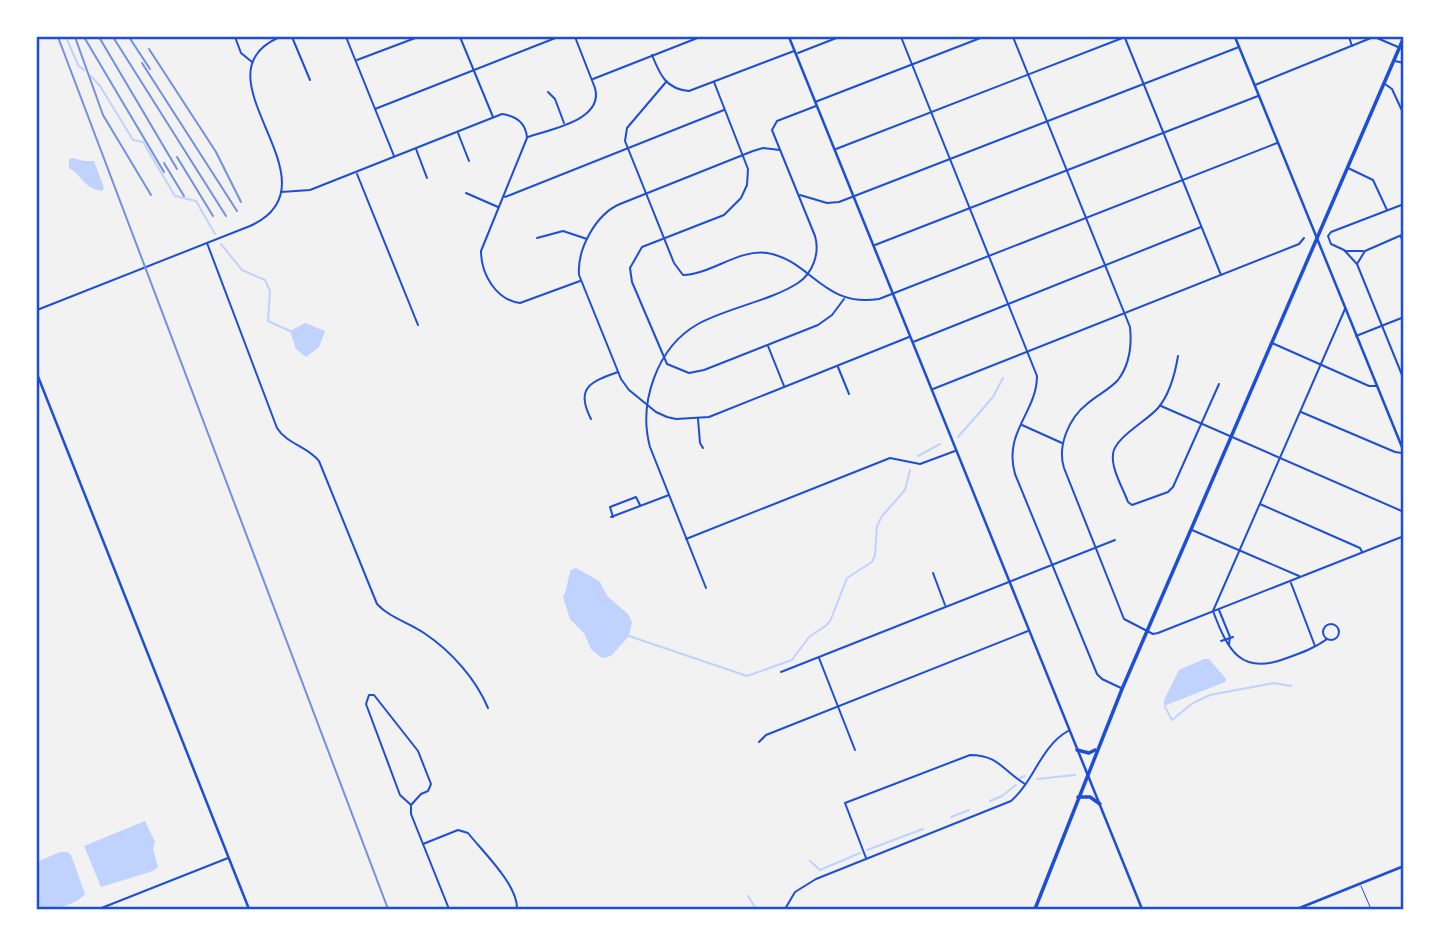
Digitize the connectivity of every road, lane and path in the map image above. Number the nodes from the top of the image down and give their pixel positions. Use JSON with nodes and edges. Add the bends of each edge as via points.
{"nodes":[{"id":1,"x":235,"y":37,"type":"edge"},
{"id":2,"x":280,"y":37,"type":"edge"},
{"id":3,"x":292,"y":37,"type":"edge"},
{"id":4,"x":346,"y":37,"type":"edge"},
{"id":5,"x":418,"y":37,"type":"edge"},
{"id":6,"x":460,"y":37,"type":"edge"},
{"id":7,"x":558,"y":37,"type":"edge"},
{"id":8,"x":575,"y":37,"type":"edge"},
{"id":9,"x":682,"y":37,"type":"edge"},
{"id":10,"x":700,"y":37,"type":"edge"},
{"id":11,"x":789,"y":37,"type":"edge"},
{"id":12,"x":839,"y":37,"type":"edge"},
{"id":13,"x":901,"y":37,"type":"edge"},
{"id":14,"x":983,"y":37,"type":"edge"},
{"id":15,"x":1013,"y":37,"type":"edge"},
{"id":16,"x":1124,"y":37,"type":"edge"},
{"id":17,"x":1242,"y":37,"type":"edge"},
{"id":18,"x":1349,"y":37,"type":"edge"},
{"id":19,"x":1404,"y":37,"type":"edge"},
{"id":20,"x":1236,"y":38,"type":"edge"},
{"id":21,"x":684,"y":43,"type":"junction"},
{"id":22,"x":1352,"y":46,"type":"junction"},
{"id":23,"x":1239,"y":47,"type":"junction"},
{"id":24,"x":1399,"y":48,"type":"junction"},
{"id":25,"x":795,"y":52,"type":"junction"},
{"id":26,"x":652,"y":55,"type":"junction"},
{"id":27,"x":356,"y":61,"type":"junction"},
{"id":28,"x":1394,"y":61,"type":"junction"},
{"id":29,"x":252,"y":62,"type":"junction"},
{"id":30,"x":1404,"y":63,"type":"edge"},
{"id":31,"x":912,"y":64,"type":"junction"},
{"id":32,"x":474,"y":70,"type":"junction"},
{"id":33,"x":1028,"y":74,"type":"junction"},
{"id":34,"x":592,"y":79,"type":"junction"},
{"id":35,"x":310,"y":80,"type":"dead end"},
{"id":36,"x":666,"y":82,"type":"junction"},
{"id":37,"x":713,"y":82,"type":"junction"},
{"id":38,"x":1384,"y":83,"type":"junction"},
{"id":39,"x":1144,"y":85,"type":"junction"},
{"id":40,"x":1255,"y":85,"type":"junction"},
{"id":41,"x":548,"y":92,"type":"dead end"},
{"id":42,"x":1259,"y":95,"type":"junction"},
{"id":43,"x":816,"y":104,"type":"junction"},
{"id":44,"x":724,"y":109,"type":"junction"},
{"id":45,"x":375,"y":110,"type":"junction"},
{"id":46,"x":931,"y":112,"type":"junction"},
{"id":47,"x":1404,"y":115,"type":"edge"},
{"id":48,"x":493,"y":118,"type":"junction"},
{"id":49,"x":1047,"y":122,"type":"junction"},
{"id":50,"x":565,"y":124,"type":"junction"},
{"id":51,"x":458,"y":132,"type":"junction"},
{"id":52,"x":1163,"y":132,"type":"junction"},
{"id":53,"x":527,"y":138,"type":"junction"},
{"id":54,"x":1278,"y":143,"type":"junction"},
{"id":55,"x":415,"y":148,"type":"junction"},
{"id":56,"x":627,"y":148,"type":"junction"},
{"id":57,"x":780,"y":150,"type":"junction"},
{"id":58,"x":835,"y":150,"type":"junction"},
{"id":59,"x":743,"y":155,"type":"junction"},
{"id":60,"x":394,"y":157,"type":"junction"},
{"id":61,"x":950,"y":159,"type":"junction"},
{"id":62,"x":469,"y":161,"type":"dead end"},
{"id":63,"x":1347,"y":168,"type":"junction"},
{"id":64,"x":1067,"y":170,"type":"junction"},
{"id":65,"x":356,"y":173,"type":"junction"},
{"id":66,"x":427,"y":178,"type":"dead end"},
{"id":67,"x":1182,"y":180,"type":"junction"},
{"id":68,"x":281,"y":191,"type":"junction"},
{"id":69,"x":466,"y":193,"type":"dead end"},
{"id":70,"x":646,"y":194,"type":"junction"},
{"id":71,"x":799,"y":194,"type":"junction"},
{"id":72,"x":505,"y":197,"type":"junction"},
{"id":73,"x":854,"y":197,"type":"junction"},
{"id":74,"x":1404,"y":204,"type":"edge"},
{"id":75,"x":499,"y":208,"type":"junction"},
{"id":76,"x":970,"y":208,"type":"junction"},
{"id":77,"x":1388,"y":211,"type":"junction"},
{"id":78,"x":1086,"y":218,"type":"junction"},
{"id":79,"x":1201,"y":227,"type":"junction"},
{"id":80,"x":1402,"y":235,"type":"edge"},
{"id":81,"x":537,"y":238,"type":"dead end"},
{"id":82,"x":663,"y":238,"type":"junction"},
{"id":83,"x":1304,"y":238,"type":"dead end"},
{"id":84,"x":1317,"y":239,"type":"junction"},
{"id":85,"x":588,"y":240,"type":"junction"},
{"id":86,"x":207,"y":243,"type":"junction"},
{"id":87,"x":1404,"y":245,"type":"edge"},
{"id":88,"x":873,"y":246,"type":"junction"},
{"id":89,"x":1344,"y":250,"type":"junction"},
{"id":90,"x":1364,"y":251,"type":"junction"},
{"id":91,"x":989,"y":256,"type":"junction"},
{"id":92,"x":1357,"y":264,"type":"junction"},
{"id":93,"x":1105,"y":265,"type":"junction"},
{"id":94,"x":807,"y":274,"type":"junction"},
{"id":95,"x":1221,"y":275,"type":"junction"},
{"id":96,"x":581,"y":280,"type":"junction"},
{"id":97,"x":893,"y":294,"type":"junction"},
{"id":98,"x":845,"y":298,"type":"junction"},
{"id":99,"x":1009,"y":303,"type":"junction"},
{"id":100,"x":1345,"y":308,"type":"junction"},
{"id":101,"x":37,"y":310,"type":"edge"},
{"id":102,"x":1125,"y":313,"type":"junction"},
{"id":103,"x":1404,"y":317,"type":"edge"},
{"id":104,"x":418,"y":325,"type":"dead end"},
{"id":105,"x":1382,"y":326,"type":"junction"},
{"id":106,"x":1356,"y":336,"type":"junction"},
{"id":107,"x":910,"y":337,"type":"junction"},
{"id":108,"x":912,"y":342,"type":"junction"},
{"id":109,"x":1270,"y":342,"type":"junction"},
{"id":110,"x":767,"y":345,"type":"junction"},
{"id":111,"x":1028,"y":351,"type":"junction"},
{"id":112,"x":1178,"y":356,"type":"dead end"},
{"id":113,"x":664,"y":359,"type":"junction"},
{"id":114,"x":1321,"y":364,"type":"junction"},
{"id":115,"x":838,"y":366,"type":"junction"},
{"id":116,"x":618,"y":372,"type":"junction"},
{"id":117,"x":37,"y":374,"type":"edge"},
{"id":118,"x":1404,"y":380,"type":"edge"},
{"id":119,"x":1219,"y":384,"type":"dead end"},
{"id":120,"x":1377,"y":386,"type":"junction"},
{"id":121,"x":784,"y":387,"type":"junction"},
{"id":122,"x":931,"y":389,"type":"junction"},
{"id":123,"x":849,"y":394,"type":"dead end"},
{"id":124,"x":647,"y":405,"type":"junction"},
{"id":125,"x":1160,"y":406,"type":"junction"},
{"id":126,"x":1300,"y":411,"type":"junction"},
{"id":127,"x":697,"y":418,"type":"junction"},
{"id":128,"x":591,"y":419,"type":"dead end"},
{"id":129,"x":1020,"y":424,"type":"junction"},
{"id":130,"x":1202,"y":424,"type":"junction"},
{"id":131,"x":1231,"y":436,"type":"junction"},
{"id":132,"x":1063,"y":444,"type":"junction"},
{"id":133,"x":703,"y":448,"type":"dead end"},
{"id":134,"x":956,"y":450,"type":"junction"},
{"id":135,"x":1404,"y":452,"type":"edge"},
{"id":136,"x":1280,"y":458,"type":"junction"},
{"id":137,"x":669,"y":495,"type":"junction"},
{"id":138,"x":1260,"y":504,"type":"junction"},
{"id":139,"x":640,"y":506,"type":"junction"},
{"id":140,"x":1404,"y":512,"type":"edge"},
{"id":141,"x":1190,"y":529,"type":"junction"},
{"id":142,"x":1404,"y":536,"type":"edge"},
{"id":143,"x":686,"y":538,"type":"junction"},
{"id":144,"x":1115,"y":540,"type":"dead end"},
{"id":145,"x":1095,"y":548,"type":"junction"},
{"id":146,"x":1240,"y":551,"type":"junction"},
{"id":147,"x":1363,"y":552,"type":"junction"},
{"id":148,"x":1052,"y":564,"type":"junction"},
{"id":149,"x":933,"y":573,"type":"dead end"},
{"id":150,"x":1300,"y":577,"type":"junction"},
{"id":151,"x":1009,"y":581,"type":"junction"},
{"id":152,"x":1290,"y":581,"type":"junction"},
{"id":153,"x":706,"y":588,"type":"dead end"},
{"id":154,"x":946,"y":606,"type":"junction"},
{"id":155,"x":1219,"y":609,"type":"junction"},
{"id":156,"x":1213,"y":611,"type":"junction"},
{"id":157,"x":1148,"y":630,"type":"junction"},
{"id":158,"x":1029,"y":631,"type":"junction"},
{"id":159,"x":1232,"y":637,"type":"junction"},
{"id":160,"x":1327,"y":639,"type":"junction"},
{"id":161,"x":1222,"y":640,"type":"junction"},
{"id":162,"x":1229,"y":644,"type":"junction"},
{"id":163,"x":1316,"y":647,"type":"junction"},
{"id":164,"x":818,"y":657,"type":"junction"},
{"id":165,"x":781,"y":673,"type":"dead end"},
{"id":166,"x":1122,"y":689,"type":"junction"},
{"id":167,"x":838,"y":707,"type":"junction"},
{"id":168,"x":488,"y":708,"type":"dead end"},
{"id":169,"x":1069,"y":731,"type":"junction"},
{"id":170,"x":759,"y":742,"type":"dead end"},
{"id":171,"x":855,"y":750,"type":"dead end"},
{"id":172,"x":1077,"y":750,"type":"junction"},
{"id":173,"x":1097,"y":750,"type":"junction"},
{"id":174,"x":1087,"y":775,"type":"junction"},
{"id":175,"x":1026,"y":785,"type":"junction"},
{"id":176,"x":1078,"y":797,"type":"junction"},
{"id":177,"x":1100,"y":804,"type":"junction"},
{"id":178,"x":411,"y":805,"type":"junction"},
{"id":179,"x":423,"y":844,"type":"junction"},
{"id":180,"x":229,"y":858,"type":"junction"},
{"id":181,"x":867,"y":859,"type":"junction"},
{"id":182,"x":1404,"y":866,"type":"edge"},
{"id":183,"x":1360,"y":884,"type":"junction"},
{"id":184,"x":99,"y":909,"type":"edge"},
{"id":185,"x":249,"y":909,"type":"edge"},
{"id":186,"x":449,"y":909,"type":"edge"},
{"id":187,"x":517,"y":909,"type":"edge"},
{"id":188,"x":785,"y":909,"type":"edge"},
{"id":189,"x":1035,"y":909,"type":"edge"},
{"id":190,"x":1142,"y":909,"type":"edge"},
{"id":191,"x":1297,"y":909,"type":"edge"},
{"id":192,"x":1370,"y":909,"type":"edge"}],
"edges":[{"from":1,"to":29,"type":"street","via":[[241,53]]},
{"from":2,"to":29,"type":"street","via":[[263,47]]},
{"from":3,"to":35,"type":"street"},
{"from":4,"to":27,"type":"street"},
{"from":5,"to":27,"type":"street"},
{"from":6,"to":32,"type":"street"},
{"from":7,"to":32,"type":"street"},
{"from":8,"to":34,"type":"street"},
{"from":9,"to":21,"type":"street"},
{"from":10,"to":21,"type":"street"},
{"from":11,"to":25,"type":"main road"},
{"from":12,"to":25,"type":"street"},
{"from":13,"to":31,"type":"street"},
{"from":14,"to":31,"type":"street"},
{"from":15,"to":33,"type":"street"},
{"from":16,"to":33,"type":"street"},
{"from":16,"to":39,"type":"street"},
{"from":17,"to":20,"type":"street"},
{"from":18,"to":22,"type":"street"},
{"from":19,"to":24,"type":"main road"},
{"from":20,"to":23,"type":"main road"},
{"from":21,"to":26,"type":"street"},
{"from":22,"to":24,"type":"street","via":[[1377,38]]},
{"from":22,"to":40,"type":"street"},
{"from":23,"to":39,"type":"street"},
{"from":23,"to":40,"type":"main road"},
{"from":24,"to":28,"type":"main road"},
{"from":25,"to":37,"type":"street"},
{"from":25,"to":43,"type":"main road"},
{"from":26,"to":34,"type":"street"},
{"from":26,"to":36,"type":"street"},
{"from":27,"to":45,"type":"street"},
{"from":28,"to":30,"type":"street"},
{"from":28,"to":38,"type":"main road"},
{"from":29,"to":68,"type":"street","via":[[251,87],[282,170]]},
{"from":31,"to":43,"type":"street"},
{"from":31,"to":46,"type":"street"},
{"from":32,"to":45,"type":"street"},
{"from":32,"to":48,"type":"street"},
{"from":33,"to":46,"type":"street"},
{"from":33,"to":49,"type":"street"},
{"from":34,"to":50,"type":"street","via":[[596,104],[585,116]]},
{"from":36,"to":37,"type":"street","via":[[689,91]]},
{"from":36,"to":56,"type":"street","via":[[627,128]]},
{"from":37,"to":44,"type":"street"},
{"from":38,"to":47,"type":"street","via":[[1392,89]]},
{"from":38,"to":63,"type":"main road"},
{"from":39,"to":49,"type":"street"},
{"from":39,"to":52,"type":"street"},
{"from":40,"to":42,"type":"main road"},
{"from":41,"to":50,"type":"street"},
{"from":42,"to":52,"type":"street"},
{"from":42,"to":54,"type":"main road"},
{"from":43,"to":57,"type":"street","via":[[773,125]]},
{"from":43,"to":58,"type":"main road"},
{"from":44,"to":56,"type":"street"},
{"from":44,"to":59,"type":"street"},
{"from":45,"to":60,"type":"street"},
{"from":46,"to":58,"type":"street"},
{"from":46,"to":61,"type":"street"},
{"from":48,"to":51,"type":"street"},
{"from":48,"to":53,"type":"street","via":[[502,114],[516,119]]},
{"from":49,"to":61,"type":"street"},
{"from":49,"to":64,"type":"street"},
{"from":50,"to":53,"type":"street"},
{"from":51,"to":55,"type":"street"},
{"from":51,"to":62,"type":"street"},
{"from":52,"to":64,"type":"street"},
{"from":52,"to":67,"type":"street"},
{"from":53,"to":72,"type":"street"},
{"from":54,"to":67,"type":"street"},
{"from":54,"to":84,"type":"main road"},
{"from":55,"to":60,"type":"street"},
{"from":55,"to":66,"type":"street"},
{"from":56,"to":70,"type":"street"},
{"from":56,"to":72,"type":"street"},
{"from":57,"to":59,"type":"street","via":[[763,148]]},
{"from":57,"to":71,"type":"street"},
{"from":58,"to":73,"type":"main road"},
{"from":59,"to":70,"type":"street"},
{"from":59,"to":82,"type":"street","via":[[750,177],[732,209]]},
{"from":60,"to":65,"type":"street"},
{"from":61,"to":73,"type":"street"},
{"from":61,"to":76,"type":"street"},
{"from":63,"to":77,"type":"street","via":[[1373,180]]},
{"from":63,"to":84,"type":"main road"},
{"from":64,"to":76,"type":"street"},
{"from":64,"to":78,"type":"street"},
{"from":65,"to":68,"type":"street","via":[[310,190]]},
{"from":65,"to":104,"type":"street"},
{"from":67,"to":78,"type":"street"},
{"from":67,"to":79,"type":"street"},
{"from":68,"to":86,"type":"street","via":[[273,209],[259,222]]},
{"from":69,"to":75,"type":"street"},
{"from":70,"to":82,"type":"street"},
{"from":70,"to":85,"type":"street","via":[[611,208]]},
{"from":71,"to":73,"type":"street","via":[[827,203]]},
{"from":71,"to":94,"type":"street","via":[[818,246]]},
{"from":72,"to":75,"type":"street"},
{"from":73,"to":88,"type":"main road"},
{"from":74,"to":77,"type":"street"},
{"from":75,"to":96,"type":"street","via":[[481,253],[497,293],[522,303]]},
{"from":76,"to":88,"type":"street"},
{"from":76,"to":91,"type":"street"},
{"from":77,"to":89,"type":"street","via":[[1331,232],[1328,241]]},
{"from":78,"to":91,"type":"street"},
{"from":78,"to":93,"type":"street"},
{"from":79,"to":93,"type":"street"},
{"from":79,"to":95,"type":"street"},
{"from":80,"to":87,"type":"street"},
{"from":80,"to":90,"type":"street"},
{"from":81,"to":85,"type":"street","via":[[563,231]]},
{"from":82,"to":94,"type":"street","via":[[684,275],[760,253],[777,256]]},
{"from":82,"to":113,"type":"street","via":[[640,249],[630,273]]},
{"from":83,"to":95,"type":"street"},
{"from":84,"to":100,"type":"main road"},
{"from":84,"to":109,"type":"main road"},
{"from":85,"to":96,"type":"street","via":[[579,265]]},
{"from":86,"to":101,"type":"street"},
{"from":86,"to":168,"type":"street","via":[[277,428],[314,454],[323,467],[377,604],[424,632],[452,656]]},
{"from":88,"to":97,"type":"main road"},
{"from":89,"to":90,"type":"street"},
{"from":89,"to":92,"type":"street"},
{"from":90,"to":92,"type":"street"},
{"from":91,"to":97,"type":"street"},
{"from":91,"to":99,"type":"street"},
{"from":92,"to":105,"type":"street"},
{"from":93,"to":99,"type":"street"},
{"from":93,"to":102,"type":"street"},
{"from":94,"to":98,"type":"street"},
{"from":94,"to":113,"type":"street","via":[[797,284],[694,326]]},
{"from":95,"to":102,"type":"street"},
{"from":96,"to":116,"type":"street"},
{"from":97,"to":98,"type":"street","via":[[869,300]]},
{"from":97,"to":107,"type":"main road"},
{"from":98,"to":110,"type":"street","via":[[821,324]]},
{"from":99,"to":108,"type":"street"},
{"from":99,"to":111,"type":"street"},
{"from":100,"to":106,"type":"main road"},
{"from":100,"to":114,"type":"street"},
{"from":102,"to":111,"type":"street"},
{"from":102,"to":132,"type":"street","via":[[1132,342],[1125,368],[1111,386],[1078,412]]},
{"from":103,"to":105,"type":"street"},
{"from":105,"to":106,"type":"street"},
{"from":105,"to":118,"type":"street"},
{"from":106,"to":120,"type":"main road"},
{"from":107,"to":108,"type":"main road"},
{"from":107,"to":115,"type":"street"},
{"from":108,"to":122,"type":"main road"},
{"from":109,"to":114,"type":"street"},
{"from":109,"to":131,"type":"main road"},
{"from":110,"to":113,"type":"street","via":[[697,373],[681,371]]},
{"from":110,"to":121,"type":"street"},
{"from":111,"to":122,"type":"street"},
{"from":111,"to":129,"type":"street","via":[[1037,382]]},
{"from":112,"to":125,"type":"street"},
{"from":113,"to":124,"type":"street","via":[[654,375]]},
{"from":114,"to":120,"type":"street"},
{"from":114,"to":126,"type":"street"},
{"from":115,"to":121,"type":"street"},
{"from":115,"to":123,"type":"street"},
{"from":116,"to":124,"type":"street","via":[[629,390]]},
{"from":116,"to":128,"type":"street","via":[[597,380],[585,392],[583,400]]},
{"from":117,"to":180,"type":"main road"},
{"from":119,"to":130,"type":"street"},
{"from":120,"to":135,"type":"main road"},
{"from":121,"to":127,"type":"street","via":[[717,415]]},
{"from":122,"to":134,"type":"main road"},
{"from":124,"to":127,"type":"street","via":[[671,419]]},
{"from":124,"to":137,"type":"street","via":[[646,435]]},
{"from":125,"to":130,"type":"street"},
{"from":125,"to":130,"type":"street","via":[[1114,447],[1113,464],[1132,505],[1173,487]]},
{"from":126,"to":135,"type":"street"},
{"from":126,"to":136,"type":"street"},
{"from":127,"to":133,"type":"street"},
{"from":129,"to":132,"type":"street"},
{"from":129,"to":148,"type":"street","via":[[1013,444],[1013,466]]},
{"from":130,"to":131,"type":"street"},
{"from":131,"to":136,"type":"street"},
{"from":131,"to":141,"type":"main road"},
{"from":132,"to":145,"type":"street","via":[[1064,468]]},
{"from":134,"to":143,"type":"street","via":[[920,464],[890,458]]},
{"from":134,"to":151,"type":"main road"},
{"from":136,"to":138,"type":"street"},
{"from":136,"to":140,"type":"street"},
{"from":137,"to":139,"type":"street"},
{"from":137,"to":143,"type":"street"},
{"from":138,"to":146,"type":"street"},
{"from":138,"to":147,"type":"street"},
{"from":139,"to":139,"type":"street","via":[[612,517],[610,507],[636,497]]},
{"from":141,"to":146,"type":"street"},
{"from":141,"to":157,"type":"main road"},
{"from":142,"to":147,"type":"street"},
{"from":143,"to":153,"type":"street"},
{"from":144,"to":145,"type":"street"},
{"from":145,"to":148,"type":"street"},
{"from":145,"to":157,"type":"street","via":[[1124,619]]},
{"from":146,"to":150,"type":"street"},
{"from":146,"to":156,"type":"street"},
{"from":147,"to":150,"type":"street"},
{"from":148,"to":151,"type":"street"},
{"from":148,"to":166,"type":"street","via":[[1097,674]]},
{"from":149,"to":154,"type":"street"},
{"from":150,"to":152,"type":"street"},
{"from":151,"to":154,"type":"street"},
{"from":151,"to":158,"type":"main road"},
{"from":152,"to":155,"type":"street"},
{"from":152,"to":163,"type":"street"},
{"from":154,"to":164,"type":"street"},
{"from":155,"to":156,"type":"street"},
{"from":155,"to":159,"type":"street"},
{"from":156,"to":157,"type":"street","via":[[1158,633]]},
{"from":156,"to":161,"type":"street"},
{"from":157,"to":166,"type":"main road"},
{"from":158,"to":167,"type":"street"},
{"from":158,"to":169,"type":"main road"},
{"from":159,"to":161,"type":"street"},
{"from":159,"to":162,"type":"street"},
{"from":160,"to":160,"type":"street","via":[[1338,636],[1334,624],[1323,628]]},
{"from":160,"to":163,"type":"street"},
{"from":161,"to":162,"type":"street"},
{"from":162,"to":163,"type":"street","via":[[1247,662],[1264,666]]},
{"from":164,"to":165,"type":"street"},
{"from":164,"to":167,"type":"street"},
{"from":166,"to":173,"type":"main road"},
{"from":167,"to":170,"type":"street","via":[[766,735]]},
{"from":167,"to":171,"type":"street"},
{"from":169,"to":172,"type":"main road"},
{"from":169,"to":175,"type":"street","via":[[1052,743]]},
{"from":172,"to":173,"type":"main road"},
{"from":172,"to":174,"type":"main road"},
{"from":173,"to":174,"type":"main road"},
{"from":174,"to":176,"type":"main road"},
{"from":174,"to":177,"type":"main road"},
{"from":175,"to":181,"type":"street","via":[[1011,801],[994,809]]},
{"from":175,"to":181,"type":"street","via":[[998,761],[970,755],[845,803]]},
{"from":176,"to":177,"type":"main road","via":[[1090,797]]},
{"from":176,"to":189,"type":"main road"},
{"from":177,"to":190,"type":"main road"},
{"from":178,"to":178,"type":"street","via":[[431,784],[418,751],[374,695],[369,695],[366,704],[400,795]]},
{"from":178,"to":179,"type":"street"},
{"from":179,"to":186,"type":"street"},
{"from":179,"to":187,"type":"street","via":[[458,830],[468,833],[510,885]]},
{"from":180,"to":184,"type":"street"},
{"from":180,"to":185,"type":"main road"},
{"from":181,"to":188,"type":"street","via":[[803,886]]},
{"from":182,"to":183,"type":"main road"},
{"from":183,"to":191,"type":"main road"},
{"from":183,"to":192,"type":"lane"}]}
